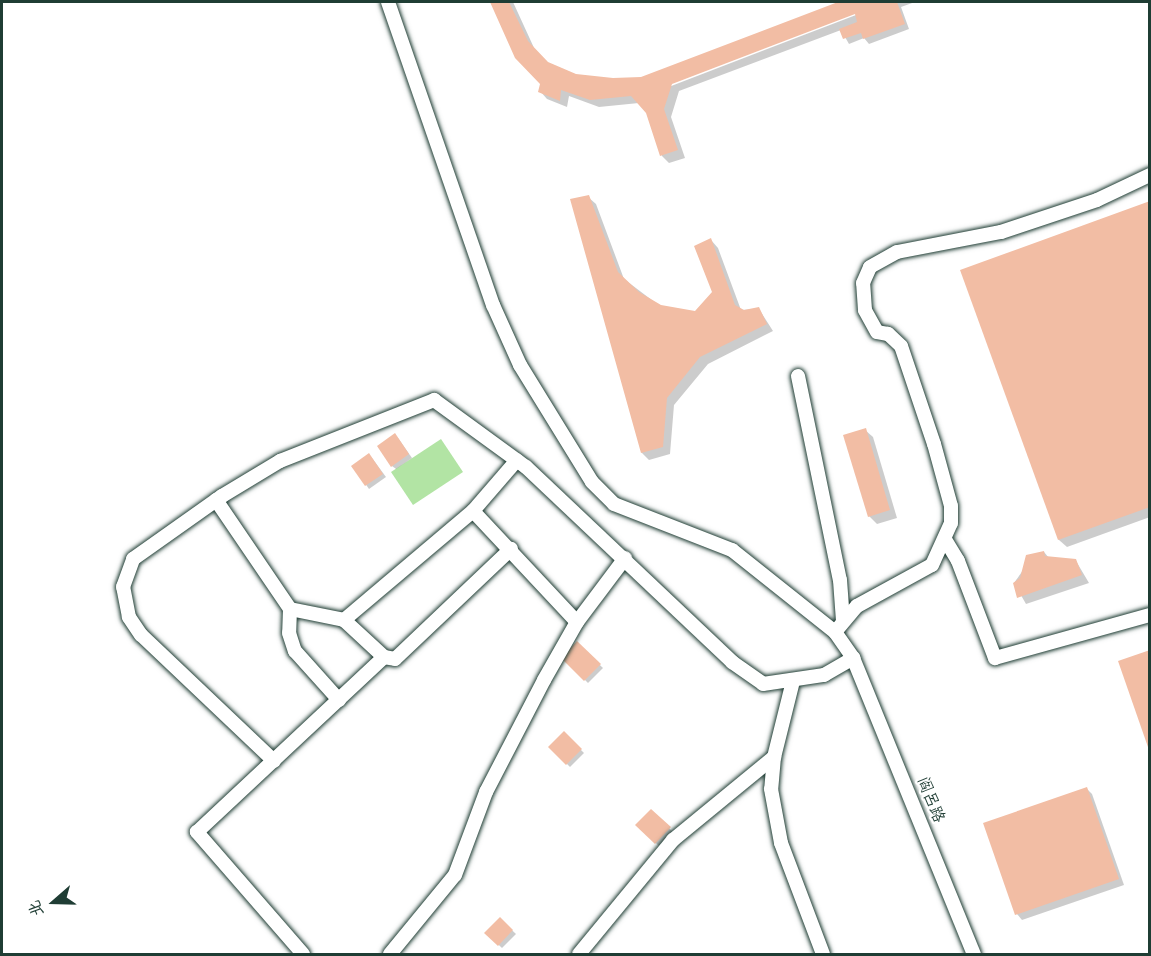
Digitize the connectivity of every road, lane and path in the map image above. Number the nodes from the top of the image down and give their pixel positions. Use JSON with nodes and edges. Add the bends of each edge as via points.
{"nodes":[{"id":1,"x":388,"y":2,"type":"edge"},
{"id":2,"x":1149,"y":175,"type":"edge"},
{"id":3,"x":798,"y":376,"type":"dead end"},
{"id":4,"x":517,"y":460,"type":"junction"},
{"id":5,"x":216,"y":500,"type":"junction"},
{"id":6,"x":473,"y":511,"type":"junction"},
{"id":7,"x":946,"y":541,"type":"junction"},
{"id":8,"x":511,"y":549,"type":"junction"},
{"id":9,"x":625,"y":558,"type":"junction"},
{"id":10,"x":290,"y":609,"type":"junction"},
{"id":11,"x":1149,"y":615,"type":"edge"},
{"id":12,"x":344,"y":620,"type":"junction"},
{"id":13,"x":843,"y":621,"type":"junction"},
{"id":14,"x":577,"y":622,"type":"junction"},
{"id":15,"x":835,"y":632,"type":"junction"},
{"id":16,"x":384,"y":657,"type":"junction"},
{"id":17,"x":853,"y":658,"type":"junction"},
{"id":18,"x":797,"y":680,"type":"junction"},
{"id":19,"x":339,"y":700,"type":"junction"},
{"id":20,"x":774,"y":757,"type":"junction"},
{"id":21,"x":274,"y":761,"type":"junction"},
{"id":22,"x":303,"y":954,"type":"edge"},
{"id":23,"x":390,"y":954,"type":"edge"},
{"id":24,"x":579,"y":954,"type":"edge"},
{"id":25,"x":823,"y":954,"type":"edge"},
{"id":26,"x":974,"y":954,"type":"edge"}],
"edges":[{"from":1,"to":15,"type":"street","name":"阎吕路","via":[[493,305],[520,365],[591,482],[614,504],[732,550]]},
{"from":2,"to":7,"type":"street","via":[[1097,200],[1000,232],[897,252],[870,267],[863,283],[865,310],[877,332],[888,334],[901,346],[910,369],[951,506]]},
{"from":3,"to":13,"type":"street","via":[[840,580]]},
{"from":4,"to":5,"type":"street","via":[[434,400],[280,461]]},
{"from":4,"to":6,"type":"street"},
{"from":4,"to":9,"type":"street"},
{"from":5,"to":10,"type":"street"},
{"from":5,"to":21,"type":"street","via":[[133,559],[123,587],[129,617],[141,635]]},
{"from":6,"to":8,"type":"street"},
{"from":6,"to":12,"type":"street"},
{"from":7,"to":11,"type":"street","via":[[958,561],[995,658]]},
{"from":7,"to":13,"type":"street","via":[[932,565],[857,606]]},
{"from":8,"to":14,"type":"street"},
{"from":8,"to":16,"type":"street","via":[[395,659]]},
{"from":9,"to":14,"type":"street"},
{"from":9,"to":18,"type":"street","via":[[732,662],[763,684]]},
{"from":10,"to":12,"type":"street"},
{"from":10,"to":19,"type":"street","via":[[289,633],[295,651]]},
{"from":12,"to":16,"type":"street"},
{"from":13,"to":15,"type":"street"},
{"from":14,"to":23,"type":"street","via":[[486,792],[455,875]]},
{"from":15,"to":17,"type":"street","name":"阎吕路"},
{"from":16,"to":19,"type":"street"},
{"from":17,"to":18,"type":"street","via":[[824,675]]},
{"from":17,"to":26,"type":"street","name":"阎吕路"},
{"from":18,"to":20,"type":"street"},
{"from":19,"to":21,"type":"street"},
{"from":20,"to":24,"type":"street","via":[[673,840]]},
{"from":20,"to":25,"type":"street","via":[[771,789],[782,843]]},
{"from":21,"to":22,"type":"street","via":[[197,832]]}]}
